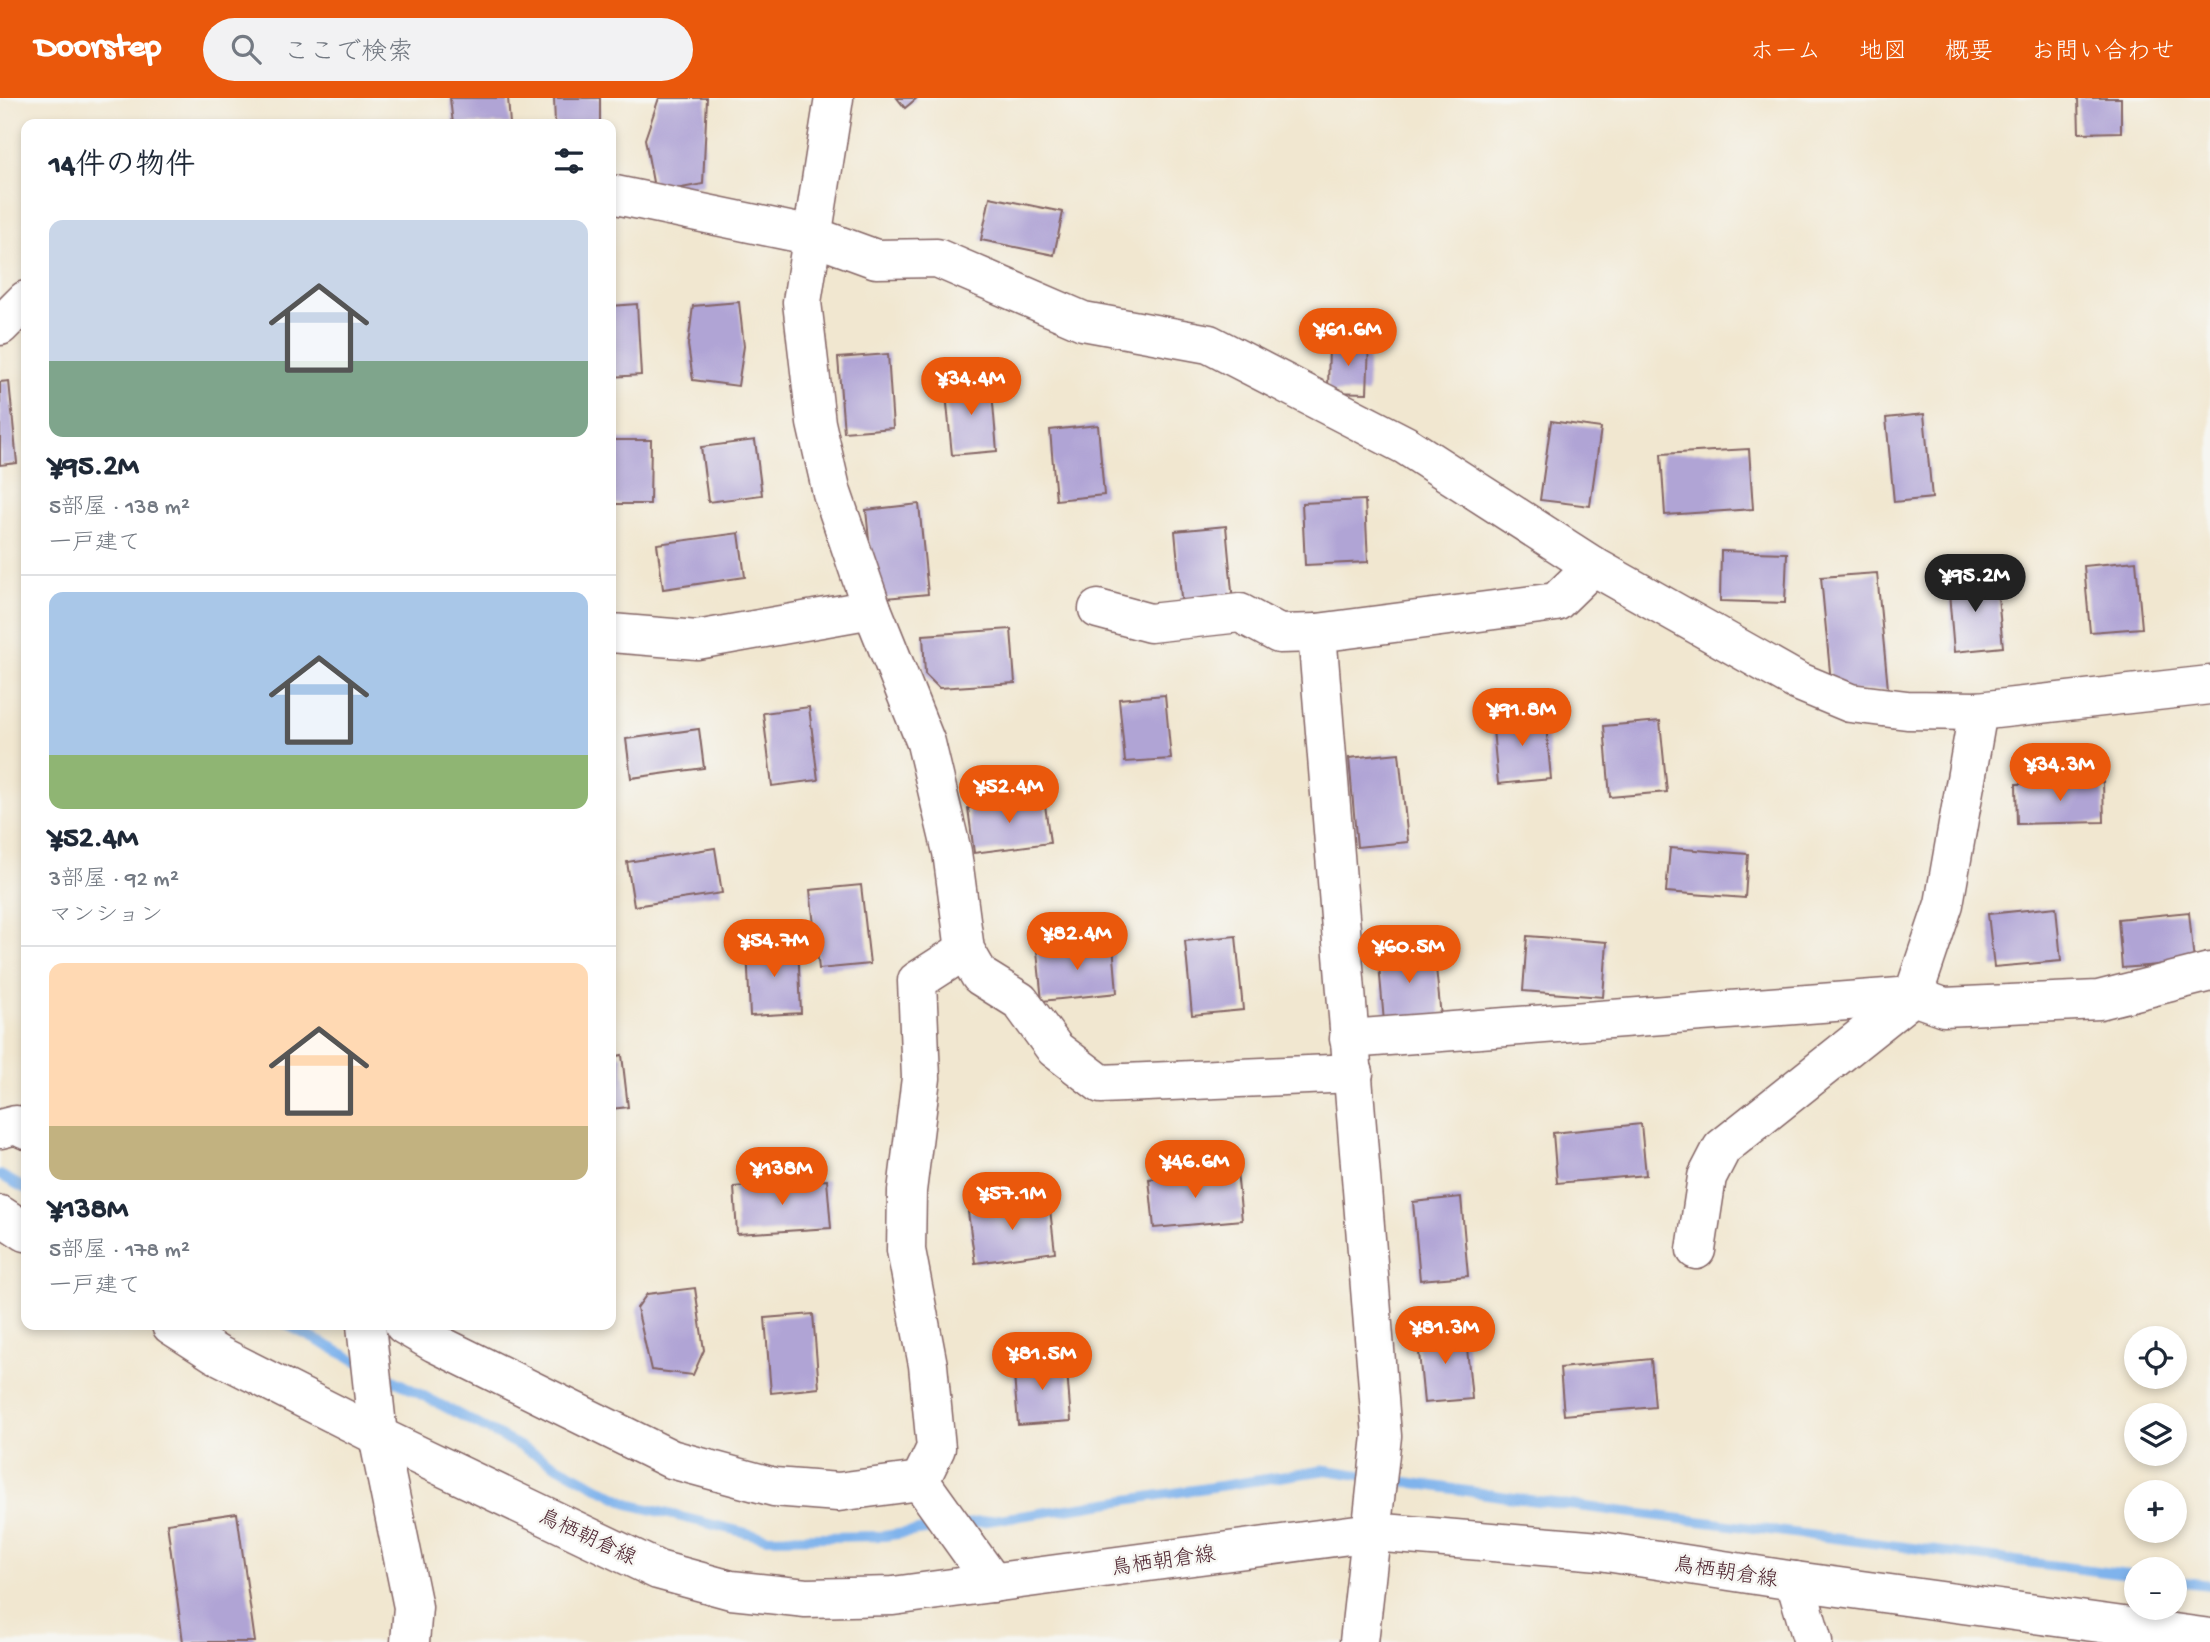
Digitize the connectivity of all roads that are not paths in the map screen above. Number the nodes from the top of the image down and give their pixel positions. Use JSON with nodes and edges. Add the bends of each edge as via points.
{"nodes":[{"id":1,"x":834,"y":98,"type":"edge"},
{"id":2,"x":616,"y":195,"type":"edge"},
{"id":3,"x":813,"y":236,"type":"junction"},
{"id":4,"x":21,"y":305,"type":"edge"},
{"id":5,"x":0,"y":326,"type":"edge"},
{"id":6,"x":1592,"y":566,"type":"junction"},
{"id":7,"x":872,"y":609,"type":"junction"},
{"id":8,"x":1098,"y":609,"type":"dead end"},
{"id":9,"x":616,"y":633,"type":"edge"},
{"id":10,"x":1317,"y":633,"type":"junction"},
{"id":11,"x":2210,"y":685,"type":"edge"},
{"id":12,"x":1978,"y":710,"type":"junction"},
{"id":13,"x":965,"y":950,"type":"junction"},
{"id":14,"x":2210,"y":972,"type":"edge"},
{"id":15,"x":1913,"y":996,"type":"junction"},
{"id":16,"x":1351,"y":1056,"type":"junction"},
{"id":17,"x":21,"y":1128,"type":"edge"},
{"id":18,"x":0,"y":1129,"type":"edge"},
{"id":19,"x":0,"y":1215,"type":"edge"},
{"id":20,"x":21,"y":1229,"type":"edge"},
{"id":21,"x":1696,"y":1250,"type":"dead end"},
{"id":22,"x":179,"y":1330,"type":"edge"},
{"id":23,"x":366,"y":1330,"type":"edge"},
{"id":24,"x":413,"y":1330,"type":"edge"},
{"id":25,"x":376,"y":1419,"type":"junction"},
{"id":26,"x":920,"y":1481,"type":"junction"},
{"id":27,"x":1373,"y":1517,"type":"junction"},
{"id":28,"x":1795,"y":1581,"type":"junction"},
{"id":29,"x":993,"y":1583,"type":"junction"},
{"id":30,"x":2210,"y":1638,"type":"edge"},
{"id":31,"x":411,"y":1642,"type":"edge"},
{"id":32,"x":1359,"y":1642,"type":"edge"},
{"id":33,"x":1814,"y":1642,"type":"edge"}],
"edges":[{"from":1,"to":3,"type":"street"},
{"from":2,"to":3,"type":"street"},
{"from":3,"to":6,"type":"street","via":[[876,259],[937,258],[1083,321],[1209,344],[1405,445]]},
{"from":3,"to":7,"type":"street","via":[[802,302],[816,423],[832,493]]},
{"from":4,"to":5,"type":"street"},
{"from":6,"to":10,"type":"street","via":[[1556,602]]},
{"from":6,"to":12,"type":"street","via":[[1797,681],[1850,703],[1907,710]]},
{"from":7,"to":9,"type":"street","via":[[698,640]]},
{"from":7,"to":13,"type":"street","via":[[926,743],[952,852]]},
{"from":8,"to":10,"type":"street","via":[[1150,623],[1240,612],[1279,634]]},
{"from":10,"to":16,"type":"street"},
{"from":11,"to":12,"type":"street"},
{"from":12,"to":15,"type":"street","via":[[1944,904]]},
{"from":13,"to":16,"type":"street","via":[[979,976],[1020,1001],[1055,1049],[1101,1084]]},
{"from":13,"to":26,"type":"street","via":[[916,981],[921,1078],[907,1191],[906,1250],[928,1365],[936,1448]]},
{"from":14,"to":15,"type":"street","via":[[2099,1000],[1944,1007]]},
{"from":15,"to":16,"type":"street"},
{"from":15,"to":21,"type":"street","via":[[1722,1148],[1707,1177]]},
{"from":16,"to":27,"type":"street","via":[[1382,1436]]},
{"from":17,"to":18,"type":"street"},
{"from":19,"to":20,"type":"street"},
{"from":22,"to":25,"type":"street","name":"鳥栖朝倉線","via":[[216,1354]]},
{"from":23,"to":25,"type":"street"},
{"from":24,"to":26,"type":"street","via":[[671,1459],[774,1487],[838,1492]]},
{"from":25,"to":29,"type":"street","name":"鳥栖朝倉線","via":[[658,1570],[731,1590],[806,1598],[893,1596]]},
{"from":25,"to":31,"type":"street","via":[[413,1607]]},
{"from":26,"to":29,"type":"street"},
{"from":27,"to":28,"type":"street","name":"鳥栖朝倉線"},
{"from":27,"to":29,"type":"street","name":"鳥栖朝倉線"},
{"from":27,"to":32,"type":"street"},
{"from":28,"to":30,"type":"street","name":"鳥栖朝倉線"},
{"from":28,"to":33,"type":"street"}]}
